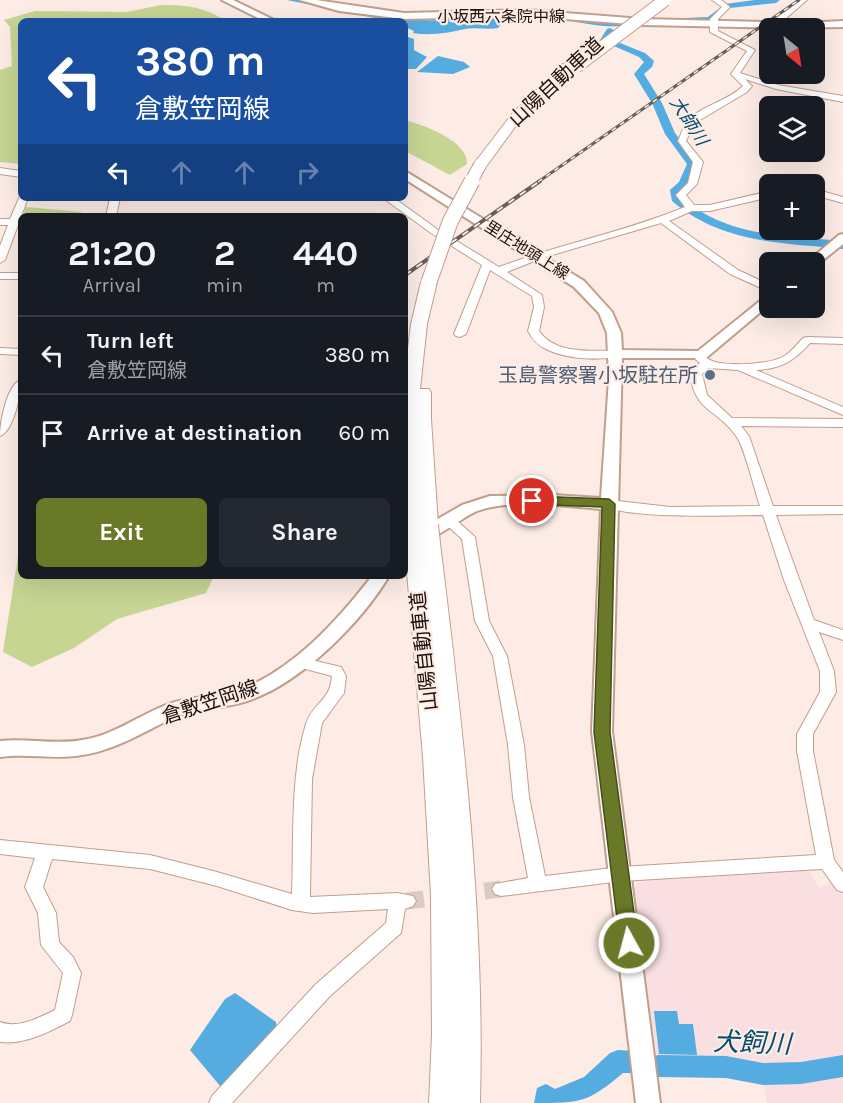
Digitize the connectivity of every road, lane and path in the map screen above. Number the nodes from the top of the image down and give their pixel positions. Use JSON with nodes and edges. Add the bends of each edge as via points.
{"nodes":[{"id":1,"x":226,"y":0,"type":"edge"},
{"id":2,"x":258,"y":0,"type":"edge"},
{"id":3,"x":304,"y":0,"type":"edge"},
{"id":4,"x":655,"y":0,"type":"edge"},
{"id":5,"x":665,"y":0,"type":"edge"},
{"id":6,"x":716,"y":0,"type":"edge"},
{"id":7,"x":803,"y":0,"type":"edge"},
{"id":8,"x":239,"y":6,"type":"junction"},
{"id":9,"x":264,"y":18,"type":"edge"},
{"id":10,"x":781,"y":18,"type":"edge"},
{"id":11,"x":713,"y":22,"type":"junction"},
{"id":12,"x":759,"y":24,"type":"edge"},
{"id":13,"x":825,"y":24,"type":"edge"},
{"id":14,"x":843,"y":24,"type":"edge"},
{"id":15,"x":572,"y":66,"type":"junction"},
{"id":16,"x":735,"y":74,"type":"junction"},
{"id":17,"x":843,"y":99,"type":"edge"},
{"id":18,"x":0,"y":171,"type":"edge"},
{"id":19,"x":18,"y":174,"type":"edge"},
{"id":20,"x":408,"y":176,"type":"edge"},
{"id":21,"x":825,"y":195,"type":"edge"},
{"id":22,"x":759,"y":197,"type":"edge"},
{"id":23,"x":392,"y":201,"type":"edge"},
{"id":24,"x":843,"y":201,"type":"edge"},
{"id":25,"x":690,"y":209,"type":"junction"},
{"id":26,"x":662,"y":220,"type":"junction"},
{"id":27,"x":0,"y":222,"type":"edge"},
{"id":28,"x":18,"y":222,"type":"edge"},
{"id":29,"x":840,"y":242,"type":"edge"},
{"id":30,"x":825,"y":253,"type":"edge"},
{"id":31,"x":538,"y":256,"type":"junction"},
{"id":32,"x":0,"y":260,"type":"edge"},
{"id":33,"x":487,"y":265,"type":"junction"},
{"id":34,"x":499,"y":271,"type":"junction"},
{"id":35,"x":0,"y":276,"type":"edge"},
{"id":36,"x":18,"y":276,"type":"edge"},
{"id":37,"x":759,"y":284,"type":"edge"},
{"id":38,"x":759,"y":306,"type":"edge"},
{"id":39,"x":460,"y":333,"type":"dead end"},
{"id":40,"x":843,"y":341,"type":"edge"},
{"id":41,"x":0,"y":351,"type":"edge"},
{"id":42,"x":18,"y":352,"type":"edge"},
{"id":43,"x":616,"y":354,"type":"junction"},
{"id":44,"x":702,"y":359,"type":"junction"},
{"id":45,"x":740,"y":367,"type":"junction"},
{"id":46,"x":18,"y":388,"type":"edge"},
{"id":47,"x":843,"y":411,"type":"edge"},
{"id":48,"x":3,"y":414,"type":"edge"},
{"id":49,"x":729,"y":422,"type":"junction"},
{"id":50,"x":843,"y":423,"type":"edge"},
{"id":51,"x":0,"y":432,"type":"edge"},
{"id":52,"x":609,"y":504,"type":"junction"},
{"id":53,"x":843,"y":510,"type":"edge"},
{"id":54,"x":767,"y":512,"type":"junction"},
{"id":55,"x":449,"y":521,"type":"junction"},
{"id":56,"x":418,"y":539,"type":"edge"},
{"id":57,"x":379,"y":579,"type":"edge"},
{"id":58,"x":808,"y":623,"type":"junction"},
{"id":59,"x":843,"y":635,"type":"edge"},
{"id":60,"x":299,"y":662,"type":"junction"},
{"id":61,"x":0,"y":749,"type":"edge"},
{"id":62,"x":0,"y":848,"type":"edge"},
{"id":63,"x":46,"y":851,"type":"junction"},
{"id":64,"x":826,"y":862,"type":"junction"},
{"id":65,"x":621,"y":874,"type":"junction"},
{"id":66,"x":538,"y":884,"type":"junction"},
{"id":67,"x":843,"y":885,"type":"edge"},
{"id":68,"x":501,"y":889,"type":"tunnel mouth"},
{"id":69,"x":301,"y":903,"type":"junction"},
{"id":70,"x":0,"y":1031,"type":"edge"},
{"id":71,"x":219,"y":1103,"type":"edge"},
{"id":72,"x":443,"y":1103,"type":"edge"},
{"id":73,"x":465,"y":1103,"type":"edge"},
{"id":74,"x":648,"y":1103,"type":"edge"}],
"edges":[{"from":1,"to":8,"type":"main road"},
{"from":2,"to":8,"type":"main road"},
{"from":3,"to":11,"type":"main road","name":"小坂西六条院中線","via":[[404,16],[526,13],[622,21]]},
{"from":4,"to":15,"type":"highway","name":"山陽自動車道"},
{"from":5,"to":15,"type":"highway","name":"山陽自動車道","bridge":true},
{"from":6,"to":11,"type":"street","via":[[726,6]]},
{"from":7,"to":10,"type":"street"},
{"from":8,"to":9,"type":"main road"},
{"from":11,"to":12,"type":"main road","name":"小坂西六条院中線"},
{"from":11,"to":16,"type":"street","via":[[714,32],[751,50]]},
{"from":13,"to":14,"type":"main road","name":"小坂西六条院中線"},
{"from":15,"to":56,"type":"highway","name":"山陽自動車道","via":[[485,166],[418,324],[408,421]]},
{"from":16,"to":17,"type":"street","via":[[776,87]]},
{"from":16,"to":25,"type":"street","via":[[747,88],[696,119],[682,141],[698,162],[692,184],[681,195]]},
{"from":18,"to":19,"type":"street"},
{"from":20,"to":31,"type":"main road","name":"里庄地頭上線"},
{"from":21,"to":24,"type":"street"},
{"from":22,"to":25,"type":"street"},
{"from":23,"to":33,"type":"street"},
{"from":25,"to":26,"type":"street"},
{"from":26,"to":31,"type":"street"},
{"from":26,"to":37,"type":"street","via":[[734,272]]},
{"from":27,"to":28,"type":"street"},
{"from":28,"to":32,"type":"street"},
{"from":29,"to":30,"type":"main road"},
{"from":31,"to":34,"type":"street"},
{"from":31,"to":43,"type":"main road","name":"里庄地頭上線","via":[[579,284],[605,312],[614,333]]},
{"from":33,"to":34,"type":"street"},
{"from":33,"to":39,"type":"street"},
{"from":34,"to":43,"type":"street","via":[[540,299],[533,331],[542,344]]},
{"from":35,"to":36,"type":"street"},
{"from":38,"to":44,"type":"main road"},
{"from":40,"to":45,"type":"street","via":[[807,340],[790,358],[766,366]]},
{"from":41,"to":42,"type":"street"},
{"from":43,"to":44,"type":"main road"},
{"from":43,"to":52,"type":"main road"},
{"from":44,"to":45,"type":"street"},
{"from":44,"to":49,"type":"street","via":[[696,382],[707,406]]},
{"from":45,"to":47,"type":"street"},
{"from":46,"to":48,"type":"street"},
{"from":48,"to":51,"type":"street"},
{"from":49,"to":50,"type":"street"},
{"from":49,"to":54,"type":"street","via":[[743,436]]},
{"from":52,"to":54,"type":"street","via":[[648,510]]},
{"from":52,"to":55,"type":"main road","via":[[490,501]]},
{"from":52,"to":65,"type":"main road","via":[[601,711]]},
{"from":53,"to":54,"type":"street"},
{"from":54,"to":58,"type":"street"},
{"from":55,"to":56,"type":"main road"},
{"from":55,"to":66,"type":"street","via":[[468,537],[482,621],[500,656],[516,745],[520,797]]},
{"from":56,"to":72,"type":"highway","name":"山陽自動車道","via":[[441,825],[446,986]]},
{"from":56,"to":73,"type":"highway","name":"山陽自動車道","via":[[461,825],[467,988]]},
{"from":57,"to":60,"type":"main road","name":"倉敷笠岡線","via":[[338,629]]},
{"from":58,"to":59,"type":"street"},
{"from":58,"to":64,"type":"street","via":[[822,654],[829,685],[805,734]]},
{"from":60,"to":61,"type":"main road","name":"倉敷笠岡線","via":[[250,693],[186,705],[85,747]]},
{"from":60,"to":69,"type":"street","via":[[336,671],[340,689],[317,715],[304,779]]},
{"from":62,"to":63,"type":"street"},
{"from":63,"to":69,"type":"street","via":[[150,862]]},
{"from":63,"to":70,"type":"street","via":[[34,887],[47,913],[50,945],[72,973],[63,1015],[42,1027],[14,1034]]},
{"from":64,"to":65,"type":"street"},
{"from":64,"to":67,"type":"street"},
{"from":65,"to":66,"type":"street"},
{"from":65,"to":74,"type":"main road"},
{"from":66,"to":68,"type":"street"},
{"from":69,"to":71,"type":"street","via":[[402,901],[395,927],[322,990]]}]}
